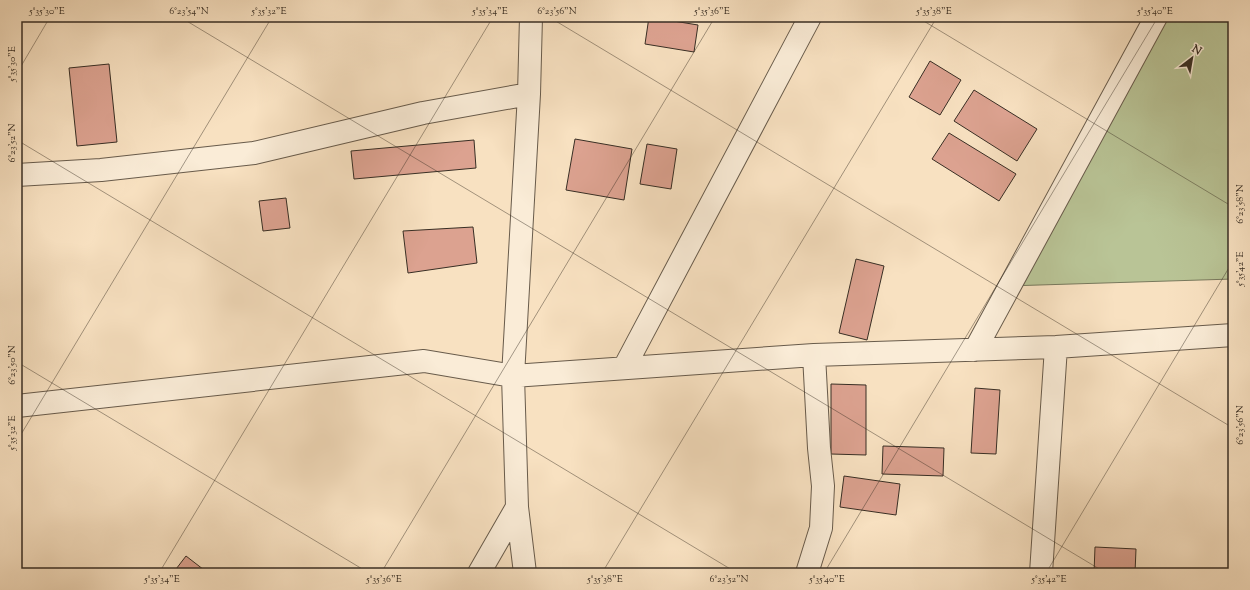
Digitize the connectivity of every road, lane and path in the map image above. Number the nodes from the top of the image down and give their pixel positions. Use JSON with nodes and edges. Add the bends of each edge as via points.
{"nodes":[{"id":1,"x":531,"y":17,"type":"edge"},
{"id":2,"x":810,"y":17,"type":"edge"},
{"id":3,"x":1156,"y":17,"type":"edge"},
{"id":4,"x":529,"y":94,"type":"junction"},
{"id":5,"x":17,"y":175,"type":"edge"},
{"id":6,"x":1233,"y":335,"type":"edge"},
{"id":7,"x":1056,"y":347,"type":"junction"},
{"id":8,"x":975,"y":350,"type":"junction"},
{"id":9,"x":814,"y":355,"type":"junction"},
{"id":10,"x":624,"y":368,"type":"junction"},
{"id":11,"x":513,"y":376,"type":"junction"},
{"id":12,"x":17,"y":406,"type":"edge"},
{"id":13,"x":517,"y":507,"type":"junction"},
{"id":14,"x":479,"y":573,"type":"edge"},
{"id":15,"x":525,"y":573,"type":"edge"},
{"id":16,"x":807,"y":573,"type":"edge"},
{"id":17,"x":1041,"y":573,"type":"edge"}],
"edges":[{"from":1,"to":4,"type":"street"},
{"from":2,"to":10,"type":"street"},
{"from":3,"to":8,"type":"street"},
{"from":4,"to":5,"type":"street","via":[[423,113],[254,154],[101,170]]},
{"from":4,"to":11,"type":"street"},
{"from":6,"to":7,"type":"street"},
{"from":7,"to":8,"type":"street"},
{"from":7,"to":17,"type":"street"},
{"from":8,"to":9,"type":"street"},
{"from":9,"to":10,"type":"street"},
{"from":9,"to":16,"type":"street","via":[[818,448],[823,486],[821,528]]},
{"from":10,"to":11,"type":"street"},
{"from":11,"to":12,"type":"street","via":[[424,361]]},
{"from":11,"to":13,"type":"street"},
{"from":13,"to":14,"type":"street"},
{"from":13,"to":15,"type":"street"}]}
